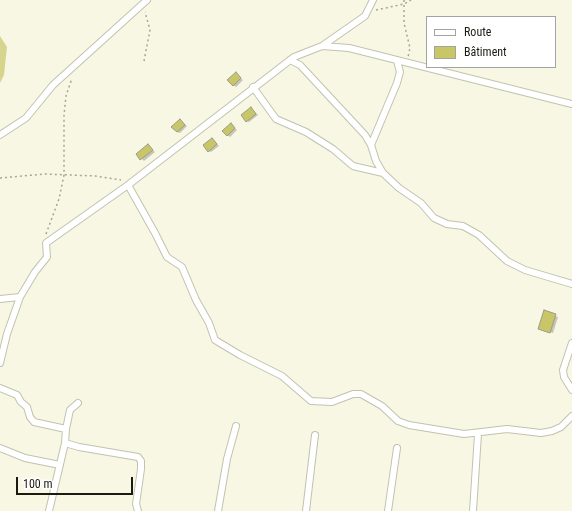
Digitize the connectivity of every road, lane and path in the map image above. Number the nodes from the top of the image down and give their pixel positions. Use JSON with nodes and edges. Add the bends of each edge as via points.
{"nodes":[{"id":1,"x":373,"y":0,"type":"edge"},
{"id":2,"x":404,"y":0,"type":"edge"},
{"id":3,"x":411,"y":0,"type":"edge"},
{"id":4,"x":146,"y":1,"type":"edge"},
{"id":5,"x":404,"y":4,"type":"junction"},
{"id":6,"x":368,"y":12,"type":"junction"},
{"id":7,"x":322,"y":46,"type":"junction"},
{"id":8,"x":144,"y":60,"type":"dead end"},
{"id":9,"x":290,"y":60,"type":"junction"},
{"id":10,"x":397,"y":61,"type":"junction"},
{"id":11,"x":405,"y":63,"type":"junction"},
{"id":12,"x":426,"y":68,"type":"edge"},
{"id":13,"x":426,"y":68,"type":"edge"},
{"id":14,"x":75,"y":73,"type":"dead end"},
{"id":15,"x":254,"y":87,"type":"junction"},
{"id":16,"x":572,"y":104,"type":"edge"},
{"id":17,"x":0,"y":136,"type":"edge"},
{"id":18,"x":371,"y":146,"type":"junction"},
{"id":19,"x":383,"y":172,"type":"junction"},
{"id":20,"x":64,"y":175,"type":"junction"},
{"id":21,"x":0,"y":178,"type":"edge"},
{"id":22,"x":135,"y":179,"type":"junction"},
{"id":23,"x":128,"y":185,"type":"junction"},
{"id":24,"x":46,"y":244,"type":"junction"},
{"id":25,"x":572,"y":284,"type":"edge"},
{"id":26,"x":20,"y":297,"type":"junction"},
{"id":27,"x":0,"y":300,"type":"edge"},
{"id":28,"x":572,"y":343,"type":"edge"},
{"id":29,"x":0,"y":363,"type":"edge"},
{"id":30,"x":0,"y":387,"type":"edge"},
{"id":31,"x":572,"y":390,"type":"edge"},
{"id":32,"x":78,"y":403,"type":"dead end"},
{"id":33,"x":572,"y":416,"type":"edge"},
{"id":34,"x":236,"y":426,"type":"dead end"},
{"id":35,"x":66,"y":429,"type":"junction"},
{"id":36,"x":315,"y":434,"type":"dead end"},
{"id":37,"x":478,"y":434,"type":"junction"},
{"id":38,"x":65,"y":443,"type":"junction"},
{"id":39,"x":0,"y":448,"type":"edge"},
{"id":40,"x":397,"y":448,"type":"dead end"},
{"id":41,"x":60,"y":465,"type":"junction"},
{"id":42,"x":49,"y":511,"type":"edge"},
{"id":43,"x":138,"y":511,"type":"edge"},
{"id":44,"x":218,"y":511,"type":"edge"},
{"id":45,"x":306,"y":511,"type":"edge"},
{"id":46,"x":388,"y":511,"type":"edge"},
{"id":47,"x":473,"y":511,"type":"edge"}],
"edges":[{"from":1,"to":6,"type":"street"},
{"from":2,"to":5,"type":"path"},
{"from":3,"to":5,"type":"path"},
{"from":4,"to":8,"type":"path","via":[[146,20],[150,30]]},
{"from":4,"to":17,"type":"street","via":[[53,85],[26,118]]},
{"from":5,"to":6,"type":"path"},
{"from":5,"to":11,"type":"path","via":[[404,23],[410,52]]},
{"from":6,"to":7,"type":"street"},
{"from":7,"to":9,"type":"street","via":[[307,50]]},
{"from":7,"to":10,"type":"street","via":[[349,48]]},
{"from":9,"to":15,"type":"street"},
{"from":9,"to":18,"type":"street","via":[[300,65],[335,102],[365,135]]},
{"from":10,"to":11,"type":"street"},
{"from":10,"to":18,"type":"street","via":[[400,72],[397,83]]},
{"from":11,"to":12,"type":"street"},
{"from":13,"to":16,"type":"street"},
{"from":14,"to":20,"type":"path","via":[[66,96]]},
{"from":15,"to":19,"type":"street","via":[[276,119],[306,132],[333,149],[353,166]]},
{"from":15,"to":22,"type":"street"},
{"from":18,"to":19,"type":"street"},
{"from":19,"to":25,"type":"street","via":[[439,221],[463,226],[479,235],[507,261],[525,270]]},
{"from":20,"to":21,"type":"path","via":[[21,175]]},
{"from":20,"to":22,"type":"path","via":[[95,176],[131,182]]},
{"from":20,"to":24,"type":"path","via":[[59,199],[46,234]]},
{"from":22,"to":23,"type":"street"},
{"from":23,"to":24,"type":"street"},
{"from":23,"to":37,"type":"street","via":[[167,257],[182,267],[215,340],[219,343],[282,376],[311,401],[332,402],[360,394],[382,406],[398,421],[409,425]]},
{"from":24,"to":26,"type":"street","via":[[47,257]]},
{"from":26,"to":27,"type":"street"},
{"from":26,"to":29,"type":"street"},
{"from":28,"to":31,"type":"street","via":[[563,370]]},
{"from":30,"to":35,"type":"street","via":[[17,395],[29,410],[34,422]]},
{"from":32,"to":35,"type":"street","via":[[70,410]]},
{"from":33,"to":37,"type":"street","via":[[561,427],[552,431],[541,433],[507,429]]},
{"from":34,"to":44,"type":"street"},
{"from":35,"to":38,"type":"street"},
{"from":36,"to":45,"type":"street"},
{"from":37,"to":47,"type":"street"},
{"from":38,"to":41,"type":"street"},
{"from":38,"to":43,"type":"street","via":[[79,448],[138,457]]},
{"from":39,"to":41,"type":"street","via":[[25,458]]},
{"from":40,"to":46,"type":"street"},
{"from":41,"to":42,"type":"street"}]}
